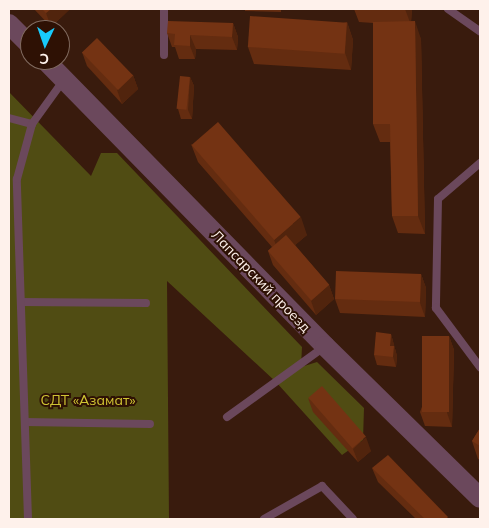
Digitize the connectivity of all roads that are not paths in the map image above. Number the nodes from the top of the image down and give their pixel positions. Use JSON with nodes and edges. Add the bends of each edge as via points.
{"nodes":[{"id":1,"x":164,"y":9,"type":"edge"},
{"id":2,"x":448,"y":9,"type":"edge"},
{"id":3,"x":9,"y":24,"type":"edge"},
{"id":4,"x":480,"y":31,"type":"edge"},
{"id":5,"x":20,"y":35,"type":"edge"},
{"id":6,"x":164,"y":55,"type":"dead end"},
{"id":7,"x":55,"y":70,"type":"edge"},
{"id":8,"x":64,"y":79,"type":"junction"},
{"id":9,"x":9,"y":118,"type":"edge"},
{"id":10,"x":32,"y":124,"type":"junction"},
{"id":11,"x":480,"y":163,"type":"edge"},
{"id":12,"x":22,"y":302,"type":"junction"},
{"id":13,"x":146,"y":304,"type":"dead end"},
{"id":14,"x":326,"y":346,"type":"junction"},
{"id":15,"x":480,"y":366,"type":"edge"},
{"id":16,"x":227,"y":417,"type":"dead end"},
{"id":17,"x":25,"y":422,"type":"junction"},
{"id":18,"x":150,"y":424,"type":"dead end"},
{"id":19,"x":480,"y":498,"type":"edge"},
{"id":20,"x":28,"y":519,"type":"edge"},
{"id":21,"x":264,"y":519,"type":"edge"},
{"id":22,"x":354,"y":519,"type":"edge"}],
"edges":[{"from":1,"to":6,"type":"lane"},
{"from":2,"to":4,"type":"lane"},
{"from":3,"to":5,"type":"street"},
{"from":7,"to":8,"type":"street","name":"Лапсарский проезд"},
{"from":8,"to":10,"type":"lane"},
{"from":8,"to":14,"type":"street","name":"Лапсарский проезд"},
{"from":9,"to":10,"type":"lane"},
{"from":10,"to":12,"type":"lane","via":[[18,179]]},
{"from":11,"to":15,"type":"lane","via":[[438,199],[436,308]]},
{"from":12,"to":13,"type":"lane"},
{"from":12,"to":17,"type":"lane"},
{"from":14,"to":16,"type":"lane"},
{"from":14,"to":19,"type":"street","name":"Лапсарский проезд"},
{"from":17,"to":18,"type":"lane"},
{"from":17,"to":20,"type":"lane"},
{"from":21,"to":22,"type":"lane","via":[[322,486]]}]}
